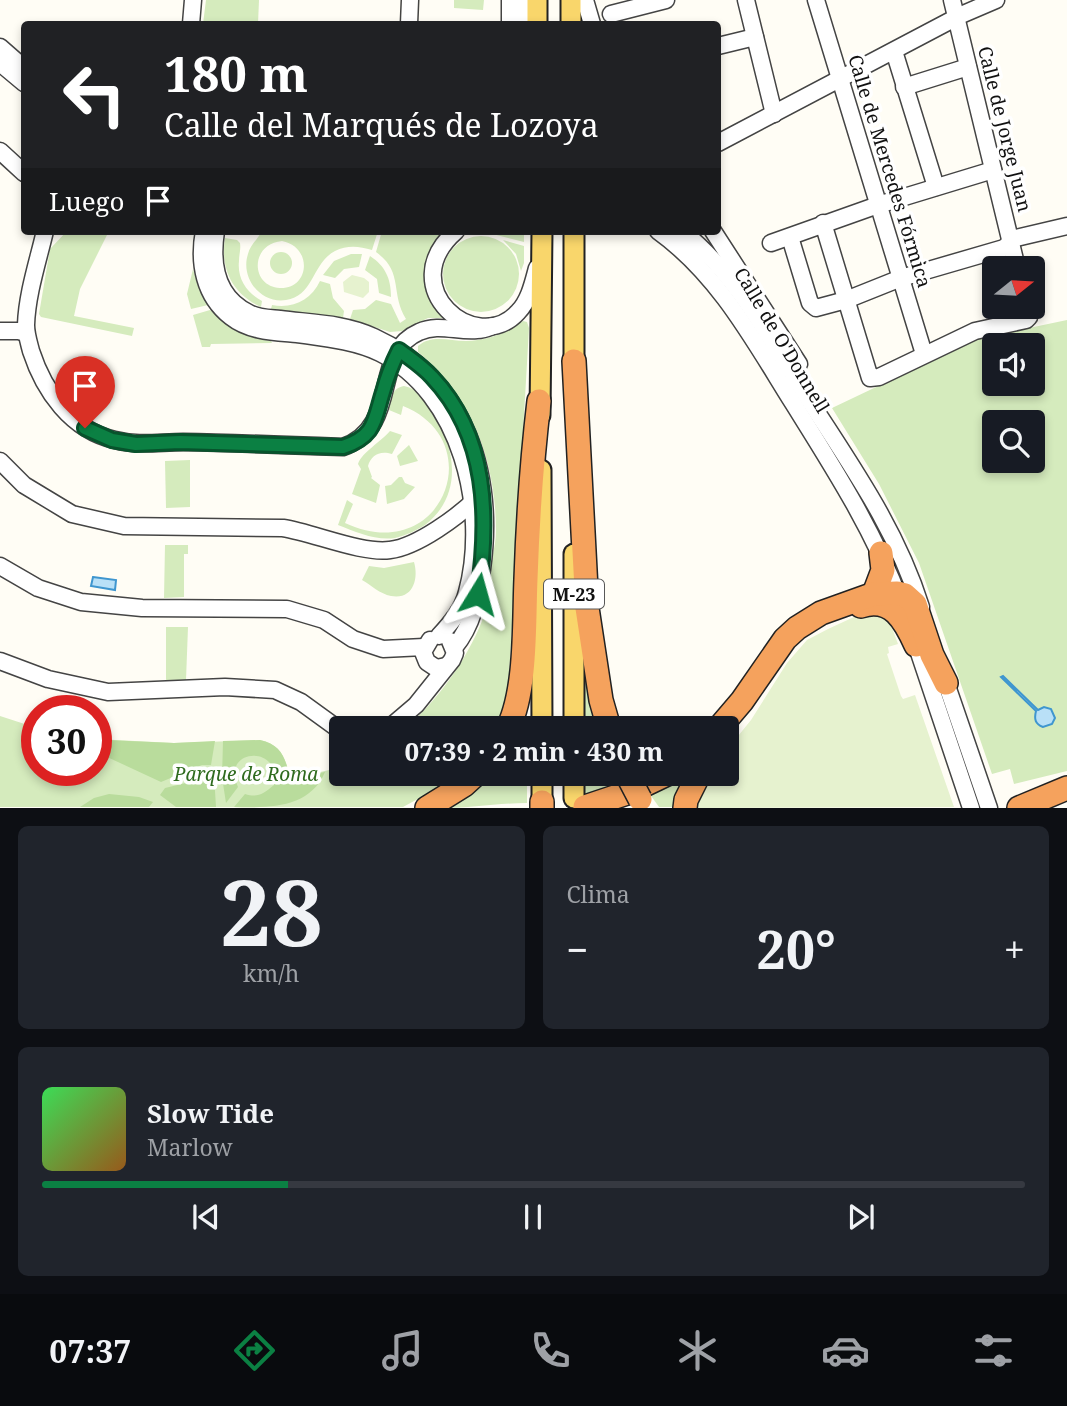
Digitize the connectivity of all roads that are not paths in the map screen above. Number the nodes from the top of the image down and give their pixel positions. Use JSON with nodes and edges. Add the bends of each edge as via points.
{"nodes":[{"id":1,"x":193,"y":0,"type":"edge"},
{"id":2,"x":410,"y":0,"type":"edge"},
{"id":3,"x":510,"y":0,"type":"edge"},
{"id":4,"x":526,"y":0,"type":"edge"},
{"id":5,"x":537,"y":0,"type":"edge"},
{"id":6,"x":548,"y":0,"type":"edge"},
{"id":7,"x":571,"y":0,"type":"edge"},
{"id":8,"x":585,"y":0,"type":"edge"},
{"id":9,"x":666,"y":0,"type":"edge"},
{"id":10,"x":746,"y":0,"type":"edge"},
{"id":11,"x":816,"y":0,"type":"edge"},
{"id":12,"x":952,"y":0,"type":"edge"},
{"id":13,"x":996,"y":0,"type":"edge"},
{"id":14,"x":612,"y":13,"type":"edge"},
{"id":15,"x":956,"y":18,"type":"junction"},
{"id":16,"x":191,"y":21,"type":"edge"},
{"id":17,"x":409,"y":21,"type":"edge"},
{"id":18,"x":509,"y":21,"type":"edge"},
{"id":19,"x":524,"y":21,"type":"edge"},
{"id":20,"x":537,"y":21,"type":"edge"},
{"id":21,"x":547,"y":21,"type":"edge"},
{"id":22,"x":571,"y":21,"type":"edge"},
{"id":23,"x":591,"y":21,"type":"edge"},
{"id":24,"x":755,"y":37,"type":"junction"},
{"id":25,"x":721,"y":45,"type":"edge"},
{"id":26,"x":0,"y":47,"type":"edge"},
{"id":27,"x":894,"y":51,"type":"junction"},
{"id":28,"x":0,"y":63,"type":"edge"},
{"id":29,"x":21,"y":65,"type":"edge"},
{"id":30,"x":968,"y":67,"type":"junction"},
{"id":31,"x":838,"y":79,"type":"junction"},
{"id":32,"x":21,"y":80,"type":"edge"},
{"id":33,"x":904,"y":87,"type":"junction"},
{"id":34,"x":774,"y":114,"type":"junction"},
{"id":35,"x":721,"y":141,"type":"edge"},
{"id":36,"x":0,"y":151,"type":"edge"},
{"id":37,"x":21,"y":170,"type":"edge"},
{"id":38,"x":993,"y":170,"type":"junction"},
{"id":39,"x":936,"y":187,"type":"junction"},
{"id":40,"x":878,"y":205,"type":"junction"},
{"id":41,"x":823,"y":223,"type":"junction"},
{"id":42,"x":1067,"y":226,"type":"edge"},
{"id":43,"x":44,"y":235,"type":"edge"},
{"id":44,"x":203,"y":235,"type":"edge"},
{"id":45,"x":215,"y":235,"type":"edge"},
{"id":46,"x":453,"y":235,"type":"edge"},
{"id":47,"x":542,"y":235,"type":"edge"},
{"id":48,"x":575,"y":235,"type":"edge"},
{"id":49,"x":664,"y":235,"type":"edge"},
{"id":50,"x":686,"y":235,"type":"edge"},
{"id":51,"x":716,"y":235,"type":"edge"},
{"id":52,"x":790,"y":237,"type":"junction"},
{"id":53,"x":1010,"y":242,"type":"junction"},
{"id":54,"x":771,"y":243,"type":"dead end"},
{"id":55,"x":542,"y":252,"type":"junction"},
{"id":56,"x":1014,"y":256,"type":"edge"},
{"id":57,"x":901,"y":278,"type":"junction"},
{"id":58,"x":846,"y":300,"type":"junction"},
{"id":59,"x":1026,"y":319,"type":"edge"},
{"id":60,"x":493,"y":326,"type":"junction"},
{"id":61,"x":0,"y":331,"type":"edge"},
{"id":62,"x":26,"y":333,"type":"junction"},
{"id":63,"x":924,"y":355,"type":"junction"},
{"id":64,"x":396,"y":356,"type":"junction"},
{"id":65,"x":574,"y":361,"type":"junction"},
{"id":66,"x":540,"y":401,"type":"junction"},
{"id":67,"x":845,"y":453,"type":"junction"},
{"id":68,"x":0,"y":461,"type":"edge"},
{"id":69,"x":482,"y":485,"type":"junction"},
{"id":70,"x":471,"y":503,"type":"junction"},
{"id":71,"x":881,"y":553,"type":"junction"},
{"id":72,"x":0,"y":566,"type":"edge"},
{"id":73,"x":897,"y":593,"type":"junction"},
{"id":74,"x":874,"y":594,"type":"junction"},
{"id":75,"x":439,"y":636,"type":"junction"},
{"id":76,"x":916,"y":645,"type":"junction"},
{"id":77,"x":424,"y":647,"type":"junction"},
{"id":78,"x":454,"y":648,"type":"junction"},
{"id":79,"x":0,"y":661,"type":"edge"},
{"id":80,"x":446,"y":666,"type":"junction"},
{"id":81,"x":946,"y":683,"type":"junction"},
{"id":82,"x":403,"y":716,"type":"edge"},
{"id":83,"x":512,"y":716,"type":"edge"},
{"id":84,"x":542,"y":716,"type":"edge"},
{"id":85,"x":574,"y":716,"type":"edge"},
{"id":86,"x":606,"y":716,"type":"edge"},
{"id":87,"x":729,"y":716,"type":"edge"},
{"id":88,"x":329,"y":722,"type":"edge"},
{"id":89,"x":739,"y":723,"type":"edge"},
{"id":90,"x":462,"y":786,"type":"edge"},
{"id":91,"x":542,"y":786,"type":"edge"},
{"id":92,"x":576,"y":786,"type":"edge"},
{"id":93,"x":692,"y":786,"type":"edge"},
{"id":94,"x":1067,"y":788,"type":"edge"},
{"id":95,"x":636,"y":789,"type":"edge"},
{"id":96,"x":1067,"y":800,"type":"edge"},
{"id":97,"x":542,"y":804,"type":"edge"},
{"id":98,"x":578,"y":804,"type":"edge"},
{"id":99,"x":427,"y":807,"type":"edge"},
{"id":100,"x":685,"y":807,"type":"edge"},
{"id":101,"x":971,"y":807,"type":"edge"},
{"id":102,"x":989,"y":807,"type":"edge"},
{"id":103,"x":1019,"y":807,"type":"edge"},
{"id":104,"x":1051,"y":807,"type":"edge"}],
"edges":[{"from":1,"to":16,"type":"street"},
{"from":2,"to":17,"type":"street"},
{"from":3,"to":18,"type":"street"},
{"from":4,"to":19,"type":"street"},
{"from":5,"to":20,"type":"main road"},
{"from":6,"to":21,"type":"main road"},
{"from":7,"to":22,"type":"main road"},
{"from":8,"to":23,"type":"street"},
{"from":9,"to":14,"type":"street"},
{"from":10,"to":24,"type":"street"},
{"from":11,"to":31,"type":"street","name":"Calle de Mercedes Fórmica"},
{"from":12,"to":15,"type":"street","name":"Calle de Jorge Juan"},
{"from":13,"to":15,"type":"street"},
{"from":15,"to":27,"type":"street"},
{"from":15,"to":30,"type":"street","name":"Calle de Jorge Juan"},
{"from":24,"to":25,"type":"street"},
{"from":24,"to":34,"type":"street"},
{"from":26,"to":29,"type":"street"},
{"from":27,"to":31,"type":"street"},
{"from":27,"to":33,"type":"street"},
{"from":28,"to":32,"type":"street"},
{"from":30,"to":33,"type":"street"},
{"from":30,"to":38,"type":"street","name":"Calle de Jorge Juan"},
{"from":31,"to":34,"type":"street"},
{"from":31,"to":40,"type":"street","name":"Calle de Mercedes Fórmica"},
{"from":33,"to":39,"type":"street"},
{"from":34,"to":35,"type":"street"},
{"from":36,"to":37,"type":"street"},
{"from":38,"to":39,"type":"street"},
{"from":38,"to":53,"type":"street","name":"Calle de Jorge Juan"},
{"from":39,"to":40,"type":"street"},
{"from":40,"to":41,"type":"street"},
{"from":40,"to":57,"type":"street","name":"Calle de Mercedes Fórmica"},
{"from":41,"to":52,"type":"street"},
{"from":41,"to":58,"type":"street"},
{"from":42,"to":53,"type":"street"},
{"from":43,"to":62,"type":"street"},
{"from":44,"to":64,"type":"street","via":[[203,275],[218,304],[231,317],[258,330],[351,343]]},
{"from":45,"to":64,"type":"street","via":[[214,268],[220,284],[232,301],[249,313],[350,329],[370,335]]},
{"from":46,"to":60,"type":"street","via":[[437,254],[434,289],[454,316],[481,327]]},
{"from":47,"to":55,"type":"main road"},
{"from":48,"to":65,"type":"main road"},
{"from":49,"to":71,"type":"street","via":[[708,275],[734,309]]},
{"from":50,"to":67,"type":"street","via":[[722,270],[748,305]]},
{"from":51,"to":67,"type":"street","name":"Calle de O'Donnell","via":[[814,389]]},
{"from":52,"to":54,"type":"street"},
{"from":52,"to":58,"type":"street","via":[[810,303],[816,308]]},
{"from":53,"to":56,"type":"street","name":"Calle de Jorge Juan"},
{"from":53,"to":57,"type":"street","via":[[1004,248]]},
{"from":55,"to":60,"type":"street","via":[[525,303],[518,313]]},
{"from":55,"to":66,"type":"main road"},
{"from":57,"to":58,"type":"street"},
{"from":57,"to":63,"type":"street","name":"Calle de Mercedes Fórmica"},
{"from":58,"to":63,"type":"street","via":[[870,378]]},
{"from":59,"to":63,"type":"street","via":[[975,331]]},
{"from":60,"to":64,"type":"street","via":[[416,332]]},
{"from":61,"to":62,"type":"street"},
{"from":62,"to":64,"type":"street","via":[[41,379],[64,410],[85,428],[136,444],[343,447],[357,442],[372,427]]},
{"from":64,"to":69,"type":"street","via":[[434,378],[459,413]]},
{"from":64,"to":70,"type":"street","via":[[448,419],[458,440]]},
{"from":65,"to":85,"type":"main road","number":"M-23"},
{"from":65,"to":86,"type":"highway","via":[[587,608]]},
{"from":66,"to":83,"type":"highway","via":[[522,666]]},
{"from":66,"to":84,"type":"main road","number":"M-23"},
{"from":67,"to":81,"type":"street","via":[[898,546]]},
{"from":68,"to":70,"type":"street","via":[[24,485],[72,514],[124,526],[283,528],[373,549],[410,544]]},
{"from":69,"to":70,"type":"street"},
{"from":69,"to":78,"type":"street","via":[[485,538],[478,594],[471,619]]},
{"from":70,"to":75,"type":"street","via":[[473,550],[467,592],[456,616]]},
{"from":71,"to":73,"type":"street"},
{"from":71,"to":74,"type":"highway","via":[[883,570]]},
{"from":72,"to":77,"type":"street","via":[[38,588],[81,602],[142,608],[287,608],[383,649]]},
{"from":73,"to":74,"type":"highway"},
{"from":73,"to":76,"type":"street"},
{"from":73,"to":81,"type":"highway","via":[[915,604]]},
{"from":74,"to":87,"type":"highway","via":[[821,613],[797,628]]},
{"from":75,"to":77,"type":"street"},
{"from":75,"to":78,"type":"street"},
{"from":76,"to":89,"type":"highway","via":[[899,614],[884,605],[870,604],[827,620],[784,656]]},
{"from":76,"to":101,"type":"street"},
{"from":77,"to":80,"type":"street","via":[[427,662],[436,668]]},
{"from":78,"to":80,"type":"street","via":[[454,657]]},
{"from":79,"to":88,"type":"street","via":[[48,679],[108,692],[225,687],[275,690]]},
{"from":80,"to":82,"type":"street"},
{"from":81,"to":102,"type":"street"},
{"from":90,"to":99,"type":"highway"},
{"from":91,"to":97,"type":"main road"},
{"from":92,"to":98,"type":"main road"},
{"from":93,"to":100,"type":"highway"},
{"from":94,"to":103,"type":"highway"},
{"from":95,"to":98,"type":"highway"},
{"from":96,"to":104,"type":"highway"}]}
